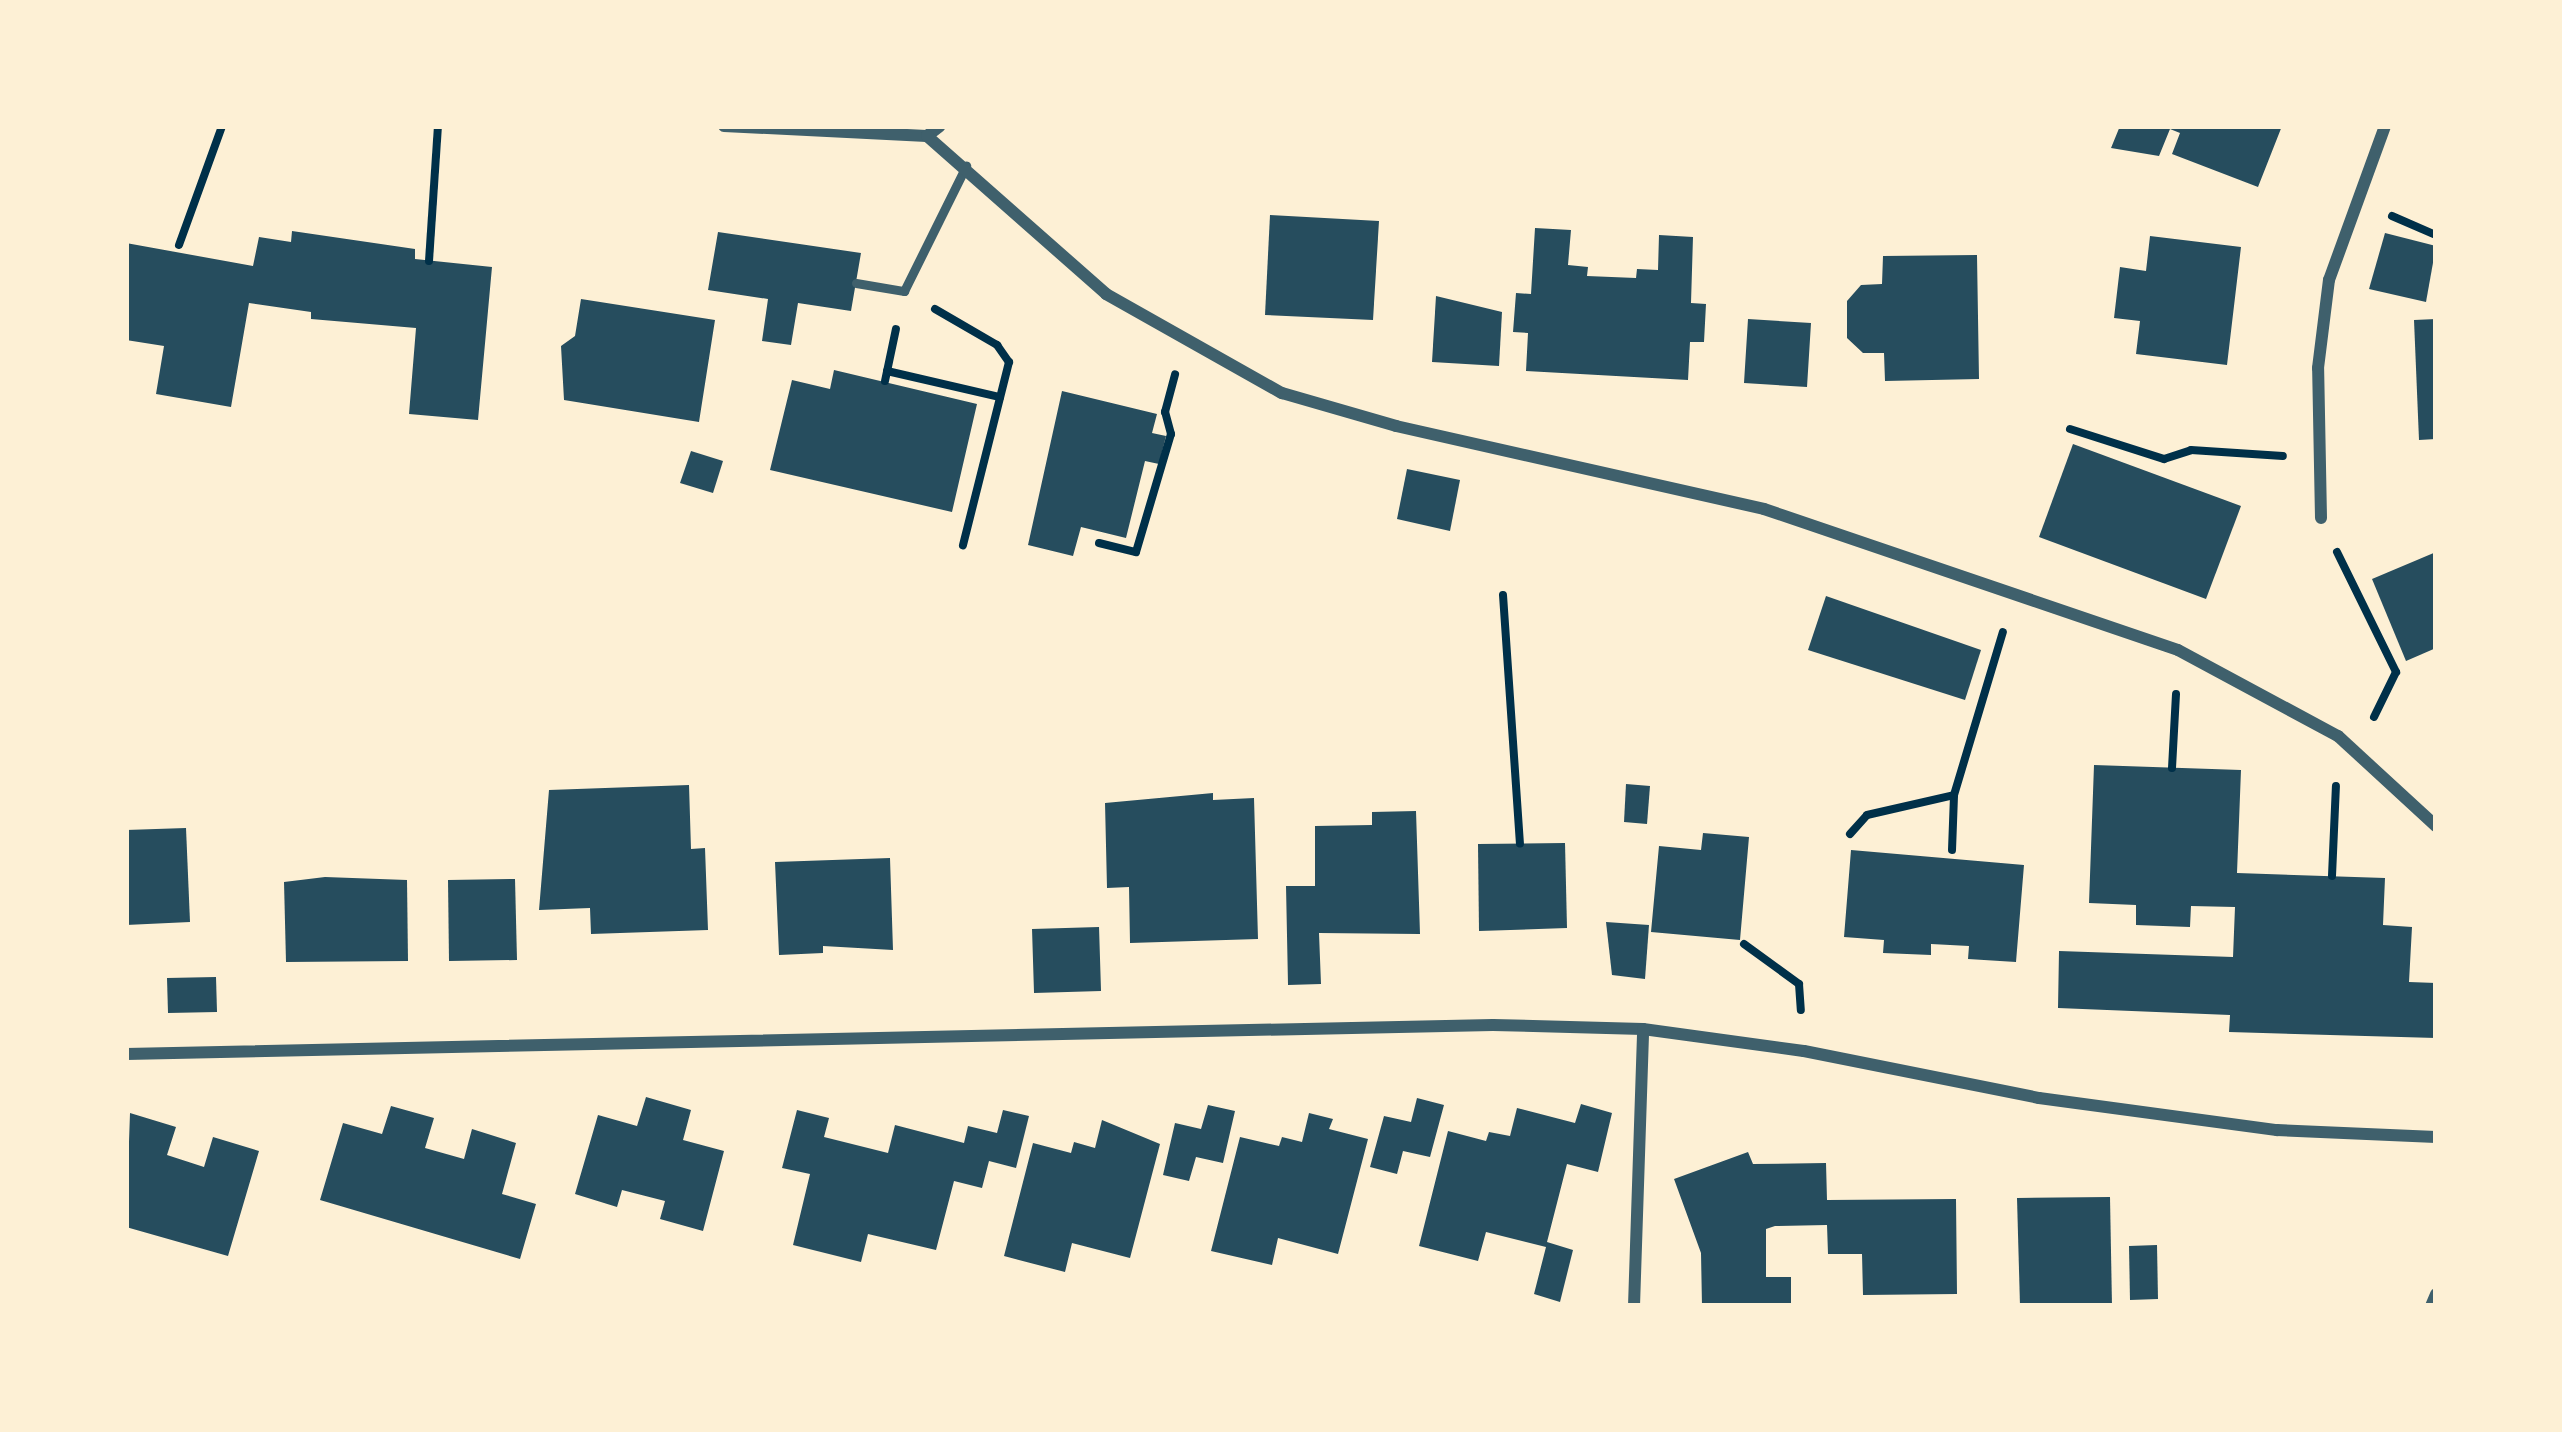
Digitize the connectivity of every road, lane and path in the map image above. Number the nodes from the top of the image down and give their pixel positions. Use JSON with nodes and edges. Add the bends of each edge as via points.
{"nodes":[{"id":1,"x":223,"y":126,"type":"edge"},
{"id":2,"x":438,"y":126,"type":"edge"},
{"id":3,"x":724,"y":126,"type":"edge"},
{"id":4,"x":940,"y":126,"type":"edge"},
{"id":5,"x":2385,"y":126,"type":"edge"},
{"id":6,"x":927,"y":136,"type":"junction"},
{"id":7,"x":966,"y":166,"type":"junction"},
{"id":8,"x":179,"y":245,"type":"dead end"},
{"id":9,"x":429,"y":261,"type":"dead end"},
{"id":10,"x":856,"y":283,"type":"dead end"},
{"id":11,"x":904,"y":291,"type":"junction"},
{"id":12,"x":1183,"y":343,"type":"junction"},
{"id":13,"x":1000,"y":397,"type":"junction"},
{"id":14,"x":2070,"y":429,"type":"dead end"},
{"id":15,"x":2320,"y":459,"type":"junction"},
{"id":16,"x":2320,"y":518,"type":"joint"},
{"id":17,"x":1099,"y":543,"type":"dead end"},
{"id":18,"x":963,"y":545,"type":"dead end"},
{"id":19,"x":2016,"y":590,"type":"junction"},
{"id":20,"x":1502,"y":595,"type":"dead end"},
{"id":21,"x":2178,"y":650,"type":"junction"},
{"id":22,"x":2338,"y":736,"type":"junction"},
{"id":23,"x":2357,"y":752,"type":"junction"},
{"id":24,"x":2172,"y":768,"type":"dead end"},
{"id":25,"x":1954,"y":795,"type":"junction"},
{"id":26,"x":2436,"y":826,"type":"edge"},
{"id":27,"x":1850,"y":834,"type":"dead end"},
{"id":28,"x":1520,"y":843,"type":"dead end"},
{"id":29,"x":1952,"y":850,"type":"dead end"},
{"id":30,"x":2332,"y":876,"type":"dead end"},
{"id":31,"x":1744,"y":944,"type":"dead end"},
{"id":32,"x":1643,"y":1029,"type":"junction"},
{"id":33,"x":1804,"y":1051,"type":"junction"},
{"id":34,"x":126,"y":1054,"type":"edge"},
{"id":35,"x":2436,"y":1137,"type":"edge"},
{"id":36,"x":2436,"y":1294,"type":"edge"},
{"id":37,"x":1634,"y":1306,"type":"edge"},
{"id":38,"x":2431,"y":1306,"type":"edge"}],
"edges":[{"from":1,"to":8,"type":"path"},
{"from":2,"to":9,"type":"path"},
{"from":3,"to":6,"type":"street"},
{"from":4,"to":6,"type":"street"},
{"from":5,"to":15,"type":"street","via":[[2329,280],[2318,368]]},
{"from":6,"to":7,"type":"street"},
{"from":7,"to":11,"type":"lane"},
{"from":7,"to":12,"type":"street","via":[[1106,294]]},
{"from":10,"to":11,"type":"lane"},
{"from":11,"to":13,"type":"path","via":[[997,345],[1009,362]]},
{"from":11,"to":13,"type":"path","via":[[886,376]]},
{"from":12,"to":17,"type":"path","via":[[1165,412],[1172,434],[1136,552]]},
{"from":12,"to":19,"type":"street","via":[[1327,406],[1764,509]]},
{"from":13,"to":18,"type":"path"},
{"from":14,"to":15,"type":"path","via":[[2164,459],[2191,450]]},
{"from":15,"to":16,"type":"street"},
{"from":16,"to":23,"type":"path","via":[[2396,672]]},
{"from":19,"to":21,"type":"street"},
{"from":19,"to":25,"type":"path"},
{"from":20,"to":28,"type":"path"},
{"from":21,"to":22,"type":"street"},
{"from":21,"to":24,"type":"path"},
{"from":22,"to":23,"type":"street"},
{"from":22,"to":30,"type":"path"},
{"from":23,"to":26,"type":"street"},
{"from":25,"to":27,"type":"path","via":[[1867,815]]},
{"from":25,"to":29,"type":"path"},
{"from":31,"to":33,"type":"path","via":[[1799,984]]},
{"from":32,"to":33,"type":"street"},
{"from":32,"to":34,"type":"street","via":[[1493,1025]]},
{"from":32,"to":37,"type":"street"},
{"from":33,"to":35,"type":"street","via":[[2063,1101],[2276,1130]]},
{"from":36,"to":38,"type":"street"}]}
